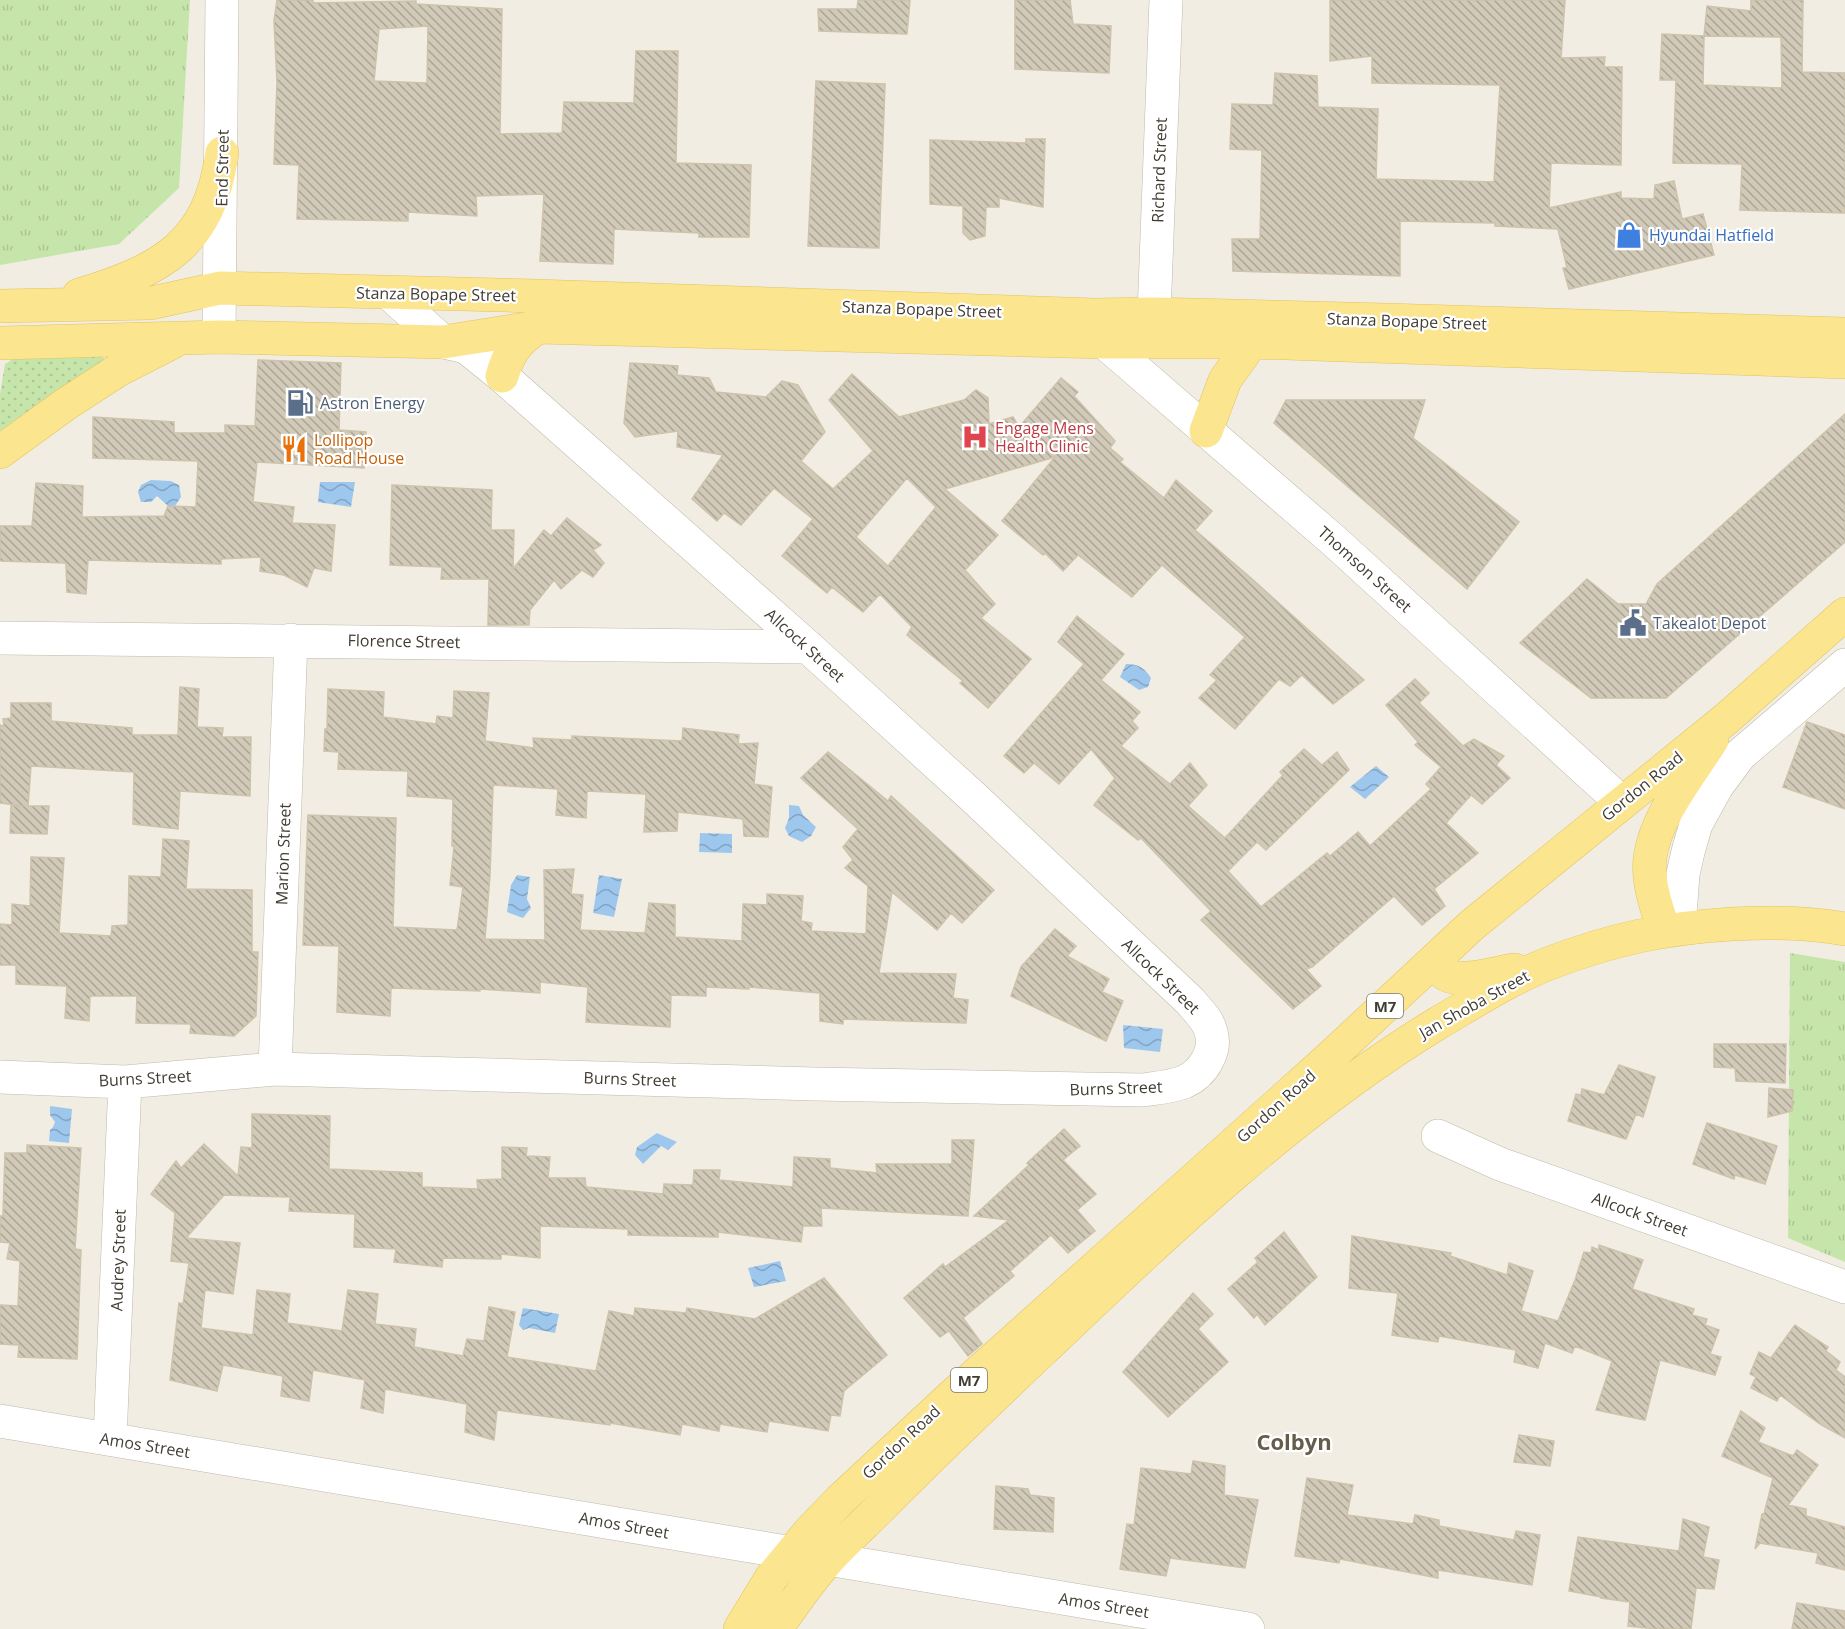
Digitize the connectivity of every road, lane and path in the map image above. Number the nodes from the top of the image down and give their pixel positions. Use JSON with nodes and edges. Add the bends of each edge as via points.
{"nodes":[{"id":1,"x":222,"y":0,"type":"edge"},
{"id":2,"x":1166,"y":0,"type":"edge"},
{"id":3,"x":222,"y":153,"type":"junction"},
{"id":4,"x":220,"y":288,"type":"junction"},
{"id":5,"x":390,"y":294,"type":"junction"},
{"id":6,"x":0,"y":306,"type":"edge"},
{"id":7,"x":43,"y":306,"type":"junction"},
{"id":8,"x":538,"y":327,"type":"junction"},
{"id":9,"x":1153,"y":327,"type":"junction"},
{"id":10,"x":1845,"y":333,"type":"edge"},
{"id":11,"x":183,"y":337,"type":"junction"},
{"id":12,"x":219,"y":337,"type":"junction"},
{"id":13,"x":443,"y":342,"type":"junction"},
{"id":14,"x":1104,"y":342,"type":"junction"},
{"id":15,"x":1251,"y":342,"type":"junction"},
{"id":16,"x":0,"y":343,"type":"edge"},
{"id":17,"x":1845,"y":362,"type":"edge"},
{"id":18,"x":502,"y":376,"type":"junction"},
{"id":19,"x":1206,"y":431,"type":"junction"},
{"id":20,"x":0,"y":452,"type":"edge"},
{"id":21,"x":1845,"y":614,"type":"edge"},
{"id":22,"x":0,"y":638,"type":"edge"},
{"id":23,"x":291,"y":640,"type":"junction"},
{"id":24,"x":808,"y":647,"type":"junction"},
{"id":25,"x":1845,"y":665,"type":"edge"},
{"id":26,"x":1726,"y":718,"type":"junction"},
{"id":27,"x":1621,"y":802,"type":"junction"},
{"id":28,"x":1671,"y":929,"type":"junction"},
{"id":29,"x":1845,"y":929,"type":"edge"},
{"id":30,"x":1432,"y":962,"type":"junction"},
{"id":31,"x":1546,"y":964,"type":"junction"},
{"id":32,"x":1205,"y":1019,"type":"joint"},
{"id":33,"x":275,"y":1069,"type":"junction"},
{"id":34,"x":0,"y":1077,"type":"edge"},
{"id":35,"x":125,"y":1082,"type":"junction"},
{"id":36,"x":1438,"y":1136,"type":"dead end"},
{"id":37,"x":1166,"y":1235,"type":"joint"},
{"id":38,"x":1845,"y":1287,"type":"edge"},
{"id":39,"x":0,"y":1421,"type":"edge"},
{"id":40,"x":111,"y":1439,"type":"junction"},
{"id":41,"x":792,"y":1554,"type":"junction"},
{"id":42,"x":828,"y":1559,"type":"junction"},
{"id":43,"x":740,"y":1629,"type":"edge"},
{"id":44,"x":776,"y":1629,"type":"edge"},
{"id":45,"x":1248,"y":1629,"type":"edge"}],
"edges":[{"from":1,"to":3,"type":"street","name":"End Street"},
{"from":2,"to":9,"type":"street","name":"Richard Street"},
{"from":3,"to":4,"type":"street","name":"End Street"},
{"from":3,"to":7,"type":"main road","via":[[211,204],[175,251],[133,277]]},
{"from":4,"to":5,"type":"main road","name":"Stanza Bopape Street"},
{"from":4,"to":7,"type":"main road","name":"Stanza Bopape Street","via":[[151,303]]},
{"from":4,"to":12,"type":"street","name":"End Street"},
{"from":5,"to":9,"type":"main road","name":"Stanza Bopape Street","via":[[1095,315]]},
{"from":5,"to":13,"type":"street","name":"Allcock Street"},
{"from":6,"to":7,"type":"main road","name":"Stanza Bopape Street"},
{"from":8,"to":13,"type":"main road","name":"Stanza Bopape Street"},
{"from":8,"to":14,"type":"main road","name":"Stanza Bopape Street"},
{"from":8,"to":18,"type":"main road","via":[[511,351]]},
{"from":9,"to":10,"type":"main road","name":"Stanza Bopape Street"},
{"from":9,"to":14,"type":"main road","name":"Stanza Bopape Street"},
{"from":9,"to":15,"type":"main road","name":"Stanza Bopape Street"},
{"from":11,"to":12,"type":"main road","name":"Stanza Bopape Street"},
{"from":11,"to":16,"type":"main road","name":"Stanza Bopape Street"},
{"from":11,"to":20,"type":"main road","via":[[120,369]]},
{"from":12,"to":13,"type":"main road","name":"Stanza Bopape Street"},
{"from":13,"to":18,"type":"street","name":"Allcock Street","via":[[466,347]]},
{"from":14,"to":19,"type":"street","name":"Thomson Street"},
{"from":15,"to":17,"type":"main road","name":"Stanza Bopape Street"},
{"from":15,"to":19,"type":"main road","via":[[1225,380]]},
{"from":18,"to":24,"type":"street","name":"Allcock Street"},
{"from":19,"to":27,"type":"street","name":"Thomson Street","via":[[1334,540]]},
{"from":21,"to":26,"type":"main road","name":"Gordon Road","number":"M7"},
{"from":22,"to":23,"type":"street","name":"Florence Street"},
{"from":23,"to":24,"type":"street","name":"Florence Street"},
{"from":23,"to":33,"type":"street","name":"Marion Street"},
{"from":24,"to":32,"type":"street","name":"Allcock Street","via":[[979,803]]},
{"from":25,"to":28,"type":"street","via":[[1740,755],[1717,786],[1696,824]]},
{"from":26,"to":27,"type":"main road","name":"Gordon Road","number":"M7"},
{"from":26,"to":28,"type":"main road","via":[[1673,801],[1655,838],[1650,870],[1657,909]]},
{"from":27,"to":30,"type":"main road","name":"Gordon Road","number":"M7"},
{"from":28,"to":29,"type":"main road","name":"Jan Shoba Street","number":"M7","via":[[1782,923]]},
{"from":28,"to":31,"type":"main road","name":"Jan Shoba Street","number":"M7"},
{"from":30,"to":31,"type":"main road","via":[[1448,976],[1464,978]]},
{"from":30,"to":41,"type":"main road","name":"Gordon Road","number":"M7","via":[[1233,1146],[944,1402],[840,1500]]},
{"from":31,"to":37,"type":"main road","name":"Jan Shoba Street","number":"M7","via":[[1473,1002],[1354,1078],[1292,1125]]},
{"from":32,"to":33,"type":"street","name":"Burns Street","via":[[1212,1044],[1210,1055],[1198,1072],[1178,1084],[1143,1090]]},
{"from":33,"to":35,"type":"street","name":"Burns Street"},
{"from":34,"to":35,"type":"street","name":"Burns Street"},
{"from":35,"to":40,"type":"street","name":"Audrey Street"},
{"from":36,"to":38,"type":"street","name":"Allcock Street","via":[[1500,1164]]},
{"from":37,"to":42,"type":"main road","name":"Gordon Road","number":"M7"},
{"from":39,"to":40,"type":"street","name":"Amos Street"},
{"from":40,"to":41,"type":"street","name":"Amos Street"},
{"from":41,"to":42,"type":"street","name":"Amos Street"},
{"from":41,"to":43,"type":"main road","name":"Gordon Road","number":"M7","via":[[771,1578]]},
{"from":42,"to":44,"type":"main road","name":"Gordon Road","number":"M7"},
{"from":42,"to":45,"type":"street","name":"Amos Street"}]}
